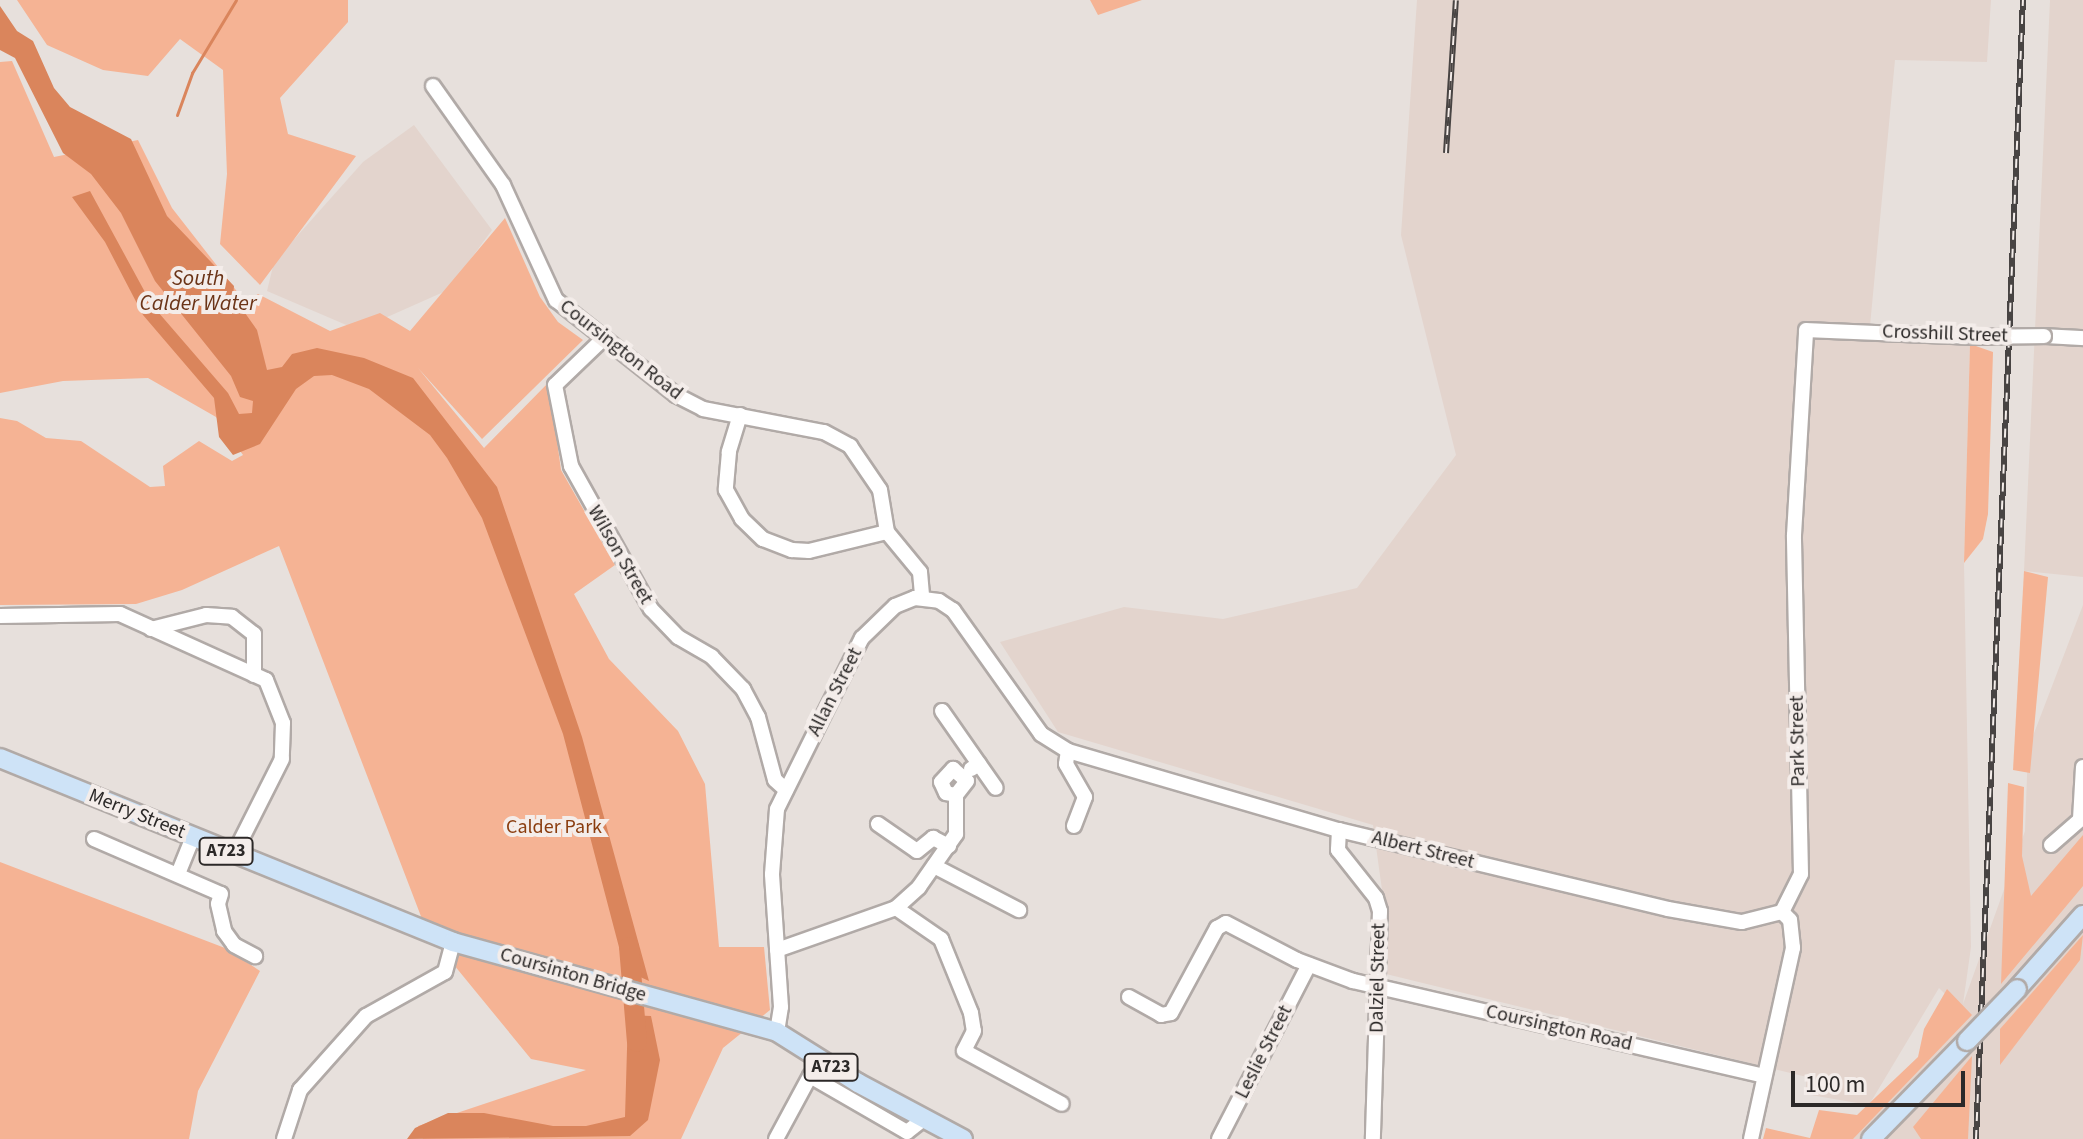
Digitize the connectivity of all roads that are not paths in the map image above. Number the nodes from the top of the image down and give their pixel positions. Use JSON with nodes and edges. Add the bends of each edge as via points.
{"nodes":[{"id":1,"x":433,"y":86,"type":"dead end"},
{"id":2,"x":1806,"y":330,"type":"joint"},
{"id":3,"x":2083,"y":338,"type":"edge"},
{"id":4,"x":603,"y":339,"type":"junction"},
{"id":5,"x":740,"y":415,"type":"junction"},
{"id":6,"x":887,"y":532,"type":"junction"},
{"id":7,"x":922,"y":597,"type":"junction"},
{"id":8,"x":0,"y":616,"type":"edge"},
{"id":9,"x":151,"y":629,"type":"junction"},
{"id":10,"x":254,"y":675,"type":"junction"},
{"id":11,"x":942,"y":711,"type":"dead end"},
{"id":12,"x":1068,"y":751,"type":"junction"},
{"id":13,"x":0,"y":758,"type":"edge"},
{"id":14,"x":979,"y":764,"type":"junction"},
{"id":15,"x":2083,"y":767,"type":"edge"},
{"id":16,"x":964,"y":774,"type":"junction"},
{"id":17,"x":996,"y":788,"type":"dead end"},
{"id":18,"x":786,"y":790,"type":"junction"},
{"id":19,"x":956,"y":795,"type":"junction"},
{"id":20,"x":2081,"y":818,"type":"edge"},
{"id":21,"x":878,"y":824,"type":"dead end"},
{"id":22,"x":1074,"y":826,"type":"dead end"},
{"id":23,"x":1339,"y":830,"type":"junction"},
{"id":24,"x":193,"y":837,"type":"junction"},
{"id":25,"x":94,"y":839,"type":"dead end"},
{"id":26,"x":2051,"y":845,"type":"dead end"},
{"id":27,"x":949,"y":846,"type":"junction"},
{"id":28,"x":234,"y":854,"type":"junction"},
{"id":29,"x":934,"y":866,"type":"junction"},
{"id":30,"x":178,"y":874,"type":"junction"},
{"id":31,"x":896,"y":908,"type":"junction"},
{"id":32,"x":1019,"y":910,"type":"dead end"},
{"id":33,"x":1782,"y":912,"type":"junction"},
{"id":34,"x":2083,"y":915,"type":"edge"},
{"id":35,"x":453,"y":942,"type":"junction"},
{"id":36,"x":777,"y":950,"type":"junction"},
{"id":37,"x":255,"y":956,"type":"dead end"},
{"id":38,"x":1309,"y":965,"type":"junction"},
{"id":39,"x":1379,"y":987,"type":"junction"},
{"id":40,"x":1129,"y":997,"type":"dead end"},
{"id":41,"x":777,"y":1032,"type":"junction"},
{"id":42,"x":1764,"y":1076,"type":"junction"},
{"id":43,"x":1062,"y":1104,"type":"dead end"},
{"id":44,"x":925,"y":1118,"type":"junction"},
{"id":45,"x":284,"y":1139,"type":"edge"},
{"id":46,"x":776,"y":1139,"type":"edge"},
{"id":47,"x":963,"y":1139,"type":"edge"},
{"id":48,"x":1219,"y":1139,"type":"edge"},
{"id":49,"x":1373,"y":1139,"type":"edge"},
{"id":50,"x":1751,"y":1139,"type":"edge"},
{"id":51,"x":1871,"y":1139,"type":"edge"}],
"edges":[{"from":1,"to":4,"type":"street","name":"Coursington Road","via":[[503,185],[556,300]]},
{"from":2,"to":3,"type":"street","name":"Crosshill Street","bridge":true},
{"from":2,"to":33,"type":"street","name":"Park Street","via":[[1794,535],[1801,874]]},
{"from":4,"to":5,"type":"street","name":"Coursington Road","via":[[676,395],[703,409]]},
{"from":4,"to":18,"type":"street","name":"Wilson Street","via":[[555,385],[571,466],[651,609],[743,689],[758,717],[775,780]]},
{"from":5,"to":6,"type":"street","name":"Coursington Road","via":[[824,432],[850,446],[880,490]]},
{"from":5,"to":6,"type":"street","via":[[729,452],[726,490],[742,519],[763,539],[809,551]]},
{"from":6,"to":7,"type":"street","via":[[920,572]]},
{"from":7,"to":12,"type":"street","via":[[953,610],[1041,734]]},
{"from":7,"to":18,"type":"street","name":"Allan Street","via":[[895,606],[862,638]]},
{"from":8,"to":9,"type":"street","via":[[120,614]]},
{"from":9,"to":10,"type":"street"},
{"from":9,"to":10,"type":"street","via":[[206,615],[232,617],[254,634]]},
{"from":10,"to":28,"type":"street","via":[[266,680],[274,694],[283,723],[282,759]]},
{"from":11,"to":14,"type":"street"},
{"from":12,"to":22,"type":"street","via":[[1066,764],[1085,797]]},
{"from":12,"to":23,"type":"street","name":"Albert Street"},
{"from":13,"to":24,"type":"main road","name":"Merry Street","number":"A723"},
{"from":14,"to":16,"type":"street"},
{"from":14,"to":17,"type":"street"},
{"from":15,"to":20,"type":"street"},
{"from":16,"to":19,"type":"street","via":[[967,785]]},
{"from":16,"to":19,"type":"street","via":[[953,769],[942,778],[946,793]]},
{"from":18,"to":36,"type":"street","name":"Allan Street","via":[[777,809],[772,874]]},
{"from":19,"to":27,"type":"street","via":[[959,821]]},
{"from":20,"to":26,"type":"street"},
{"from":21,"to":27,"type":"street","via":[[917,851],[933,838]]},
{"from":23,"to":33,"type":"street","name":"Albert Street","via":[[1692,914],[1742,922]]},
{"from":23,"to":39,"type":"street","name":"Dalziel Street","via":[[1338,850],[1376,898],[1380,911]]},
{"from":24,"to":28,"type":"main road","name":"Merry Street","number":"A723"},
{"from":24,"to":30,"type":"street"},
{"from":25,"to":30,"type":"street"},
{"from":27,"to":29,"type":"street"},
{"from":28,"to":35,"type":"main road","name":"Merry Street","number":"A723"},
{"from":29,"to":31,"type":"street"},
{"from":29,"to":32,"type":"street"},
{"from":30,"to":37,"type":"street","via":[[221,894],[224,931],[234,945]]},
{"from":31,"to":36,"type":"street"},
{"from":31,"to":43,"type":"street","via":[[941,939],[971,1013],[974,1031],[964,1051]]},
{"from":33,"to":42,"type":"street","via":[[1790,920],[1793,948]]},
{"from":34,"to":51,"type":"main road","bridge":true},
{"from":35,"to":41,"type":"main road","name":"Coursinton Bridge","number":"A723"},
{"from":35,"to":45,"type":"street","via":[[445,972],[366,1016],[300,1090]]},
{"from":36,"to":41,"type":"street","name":"Allan Street"},
{"from":38,"to":39,"type":"street","name":"Coursington Road"},
{"from":38,"to":40,"type":"street","name":"Coursington Road","via":[[1222,924],[1171,1013],[1161,1015]]},
{"from":38,"to":48,"type":"street","name":"Leslie Street"},
{"from":39,"to":42,"type":"street","name":"Coursington Road"},
{"from":39,"to":49,"type":"street","name":"Dalziel Street"},
{"from":41,"to":44,"type":"main road","number":"A723"},
{"from":42,"to":50,"type":"street"},
{"from":44,"to":46,"type":"street","via":[[907,1132],[810,1076]]},
{"from":44,"to":47,"type":"main road","number":"A723"}]}
